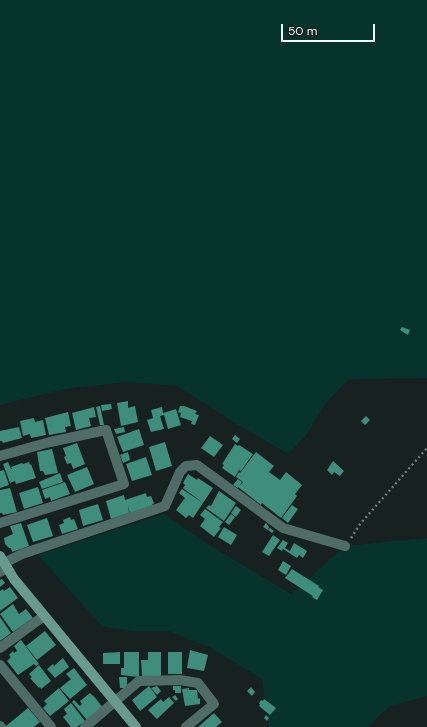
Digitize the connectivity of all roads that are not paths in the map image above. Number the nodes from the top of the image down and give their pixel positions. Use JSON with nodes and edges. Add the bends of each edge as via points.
{"nodes":[{"id":1,"x":0,"y":456,"type":"edge"},
{"id":2,"x":0,"y":523,"type":"edge"},
{"id":3,"x":345,"y":546,"type":"road end"},
{"id":4,"x":3,"y":565,"type":"edge"},
{"id":5,"x":44,"y":616,"type":"junction"},
{"id":6,"x":0,"y":648,"type":"edge"},
{"id":7,"x":0,"y":665,"type":"edge"},
{"id":8,"x":115,"y":702,"type":"junction"},
{"id":9,"x":51,"y":727,"type":"edge"},
{"id":10,"x":85,"y":727,"type":"edge"},
{"id":11,"x":136,"y":727,"type":"edge"},
{"id":12,"x":186,"y":727,"type":"edge"}],
"edges":[{"from":1,"to":2,"type":"street","via":[[106,430],[124,484]]},
{"from":3,"to":4,"type":"street","via":[[283,528],[197,465],[186,466],[180,472],[165,506],[22,554]]},
{"from":4,"to":5,"type":"street"},
{"from":5,"to":6,"type":"street"},
{"from":5,"to":8,"type":"street"},
{"from":7,"to":9,"type":"street"},
{"from":8,"to":10,"type":"street"},
{"from":8,"to":11,"type":"street"},
{"from":8,"to":12,"type":"street","via":[[139,681],[180,680],[198,684],[214,704]]}]}
